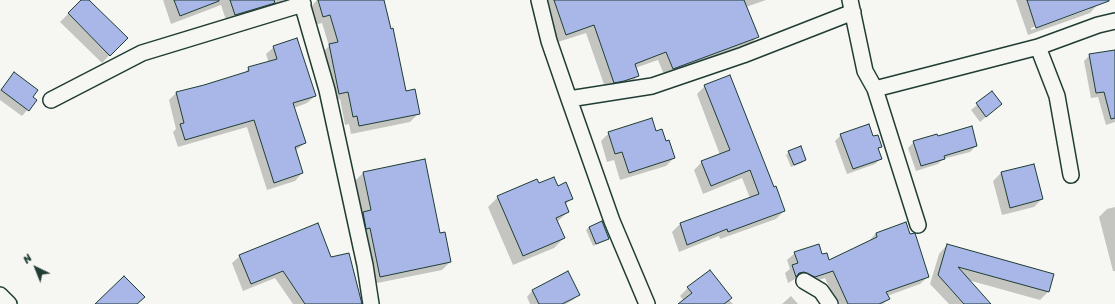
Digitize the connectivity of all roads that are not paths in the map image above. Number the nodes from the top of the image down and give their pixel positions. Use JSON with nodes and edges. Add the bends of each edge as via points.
{"nodes":[{"id":1,"x":539,"y":0,"type":"edge"},
{"id":2,"x":302,"y":2,"type":"edge"},
{"id":3,"x":852,"y":6,"type":"edge"},
{"id":4,"x":1115,"y":21,"type":"edge"},
{"id":5,"x":1038,"y":48,"type":"junction"},
{"id":6,"x":875,"y":89,"type":"junction"},
{"id":7,"x":569,"y":99,"type":"junction"},
{"id":8,"x":51,"y":100,"type":"dead end"},
{"id":9,"x":1071,"y":175,"type":"dead end"},
{"id":10,"x":918,"y":225,"type":"dead end"},
{"id":11,"x":804,"y":281,"type":"dead end"},
{"id":12,"x":372,"y":304,"type":"edge"},
{"id":13,"x":647,"y":304,"type":"edge"},
{"id":14,"x":830,"y":304,"type":"edge"}],
"edges":[{"from":1,"to":7,"type":"street","via":[[549,41]]},
{"from":2,"to":8,"type":"street","via":[[142,53]]},
{"from":2,"to":12,"type":"street","via":[[327,90],[366,265]]},
{"from":3,"to":6,"type":"street","via":[[865,71]]},
{"from":3,"to":7,"type":"street","via":[[743,55],[652,86]]},
{"from":4,"to":5,"type":"street"},
{"from":5,"to":6,"type":"street"},
{"from":5,"to":9,"type":"street","via":[[1057,96]]},
{"from":6,"to":10,"type":"street"},
{"from":7,"to":13,"type":"street","via":[[612,221]]},
{"from":11,"to":14,"type":"street","via":[[821,291]]}]}
